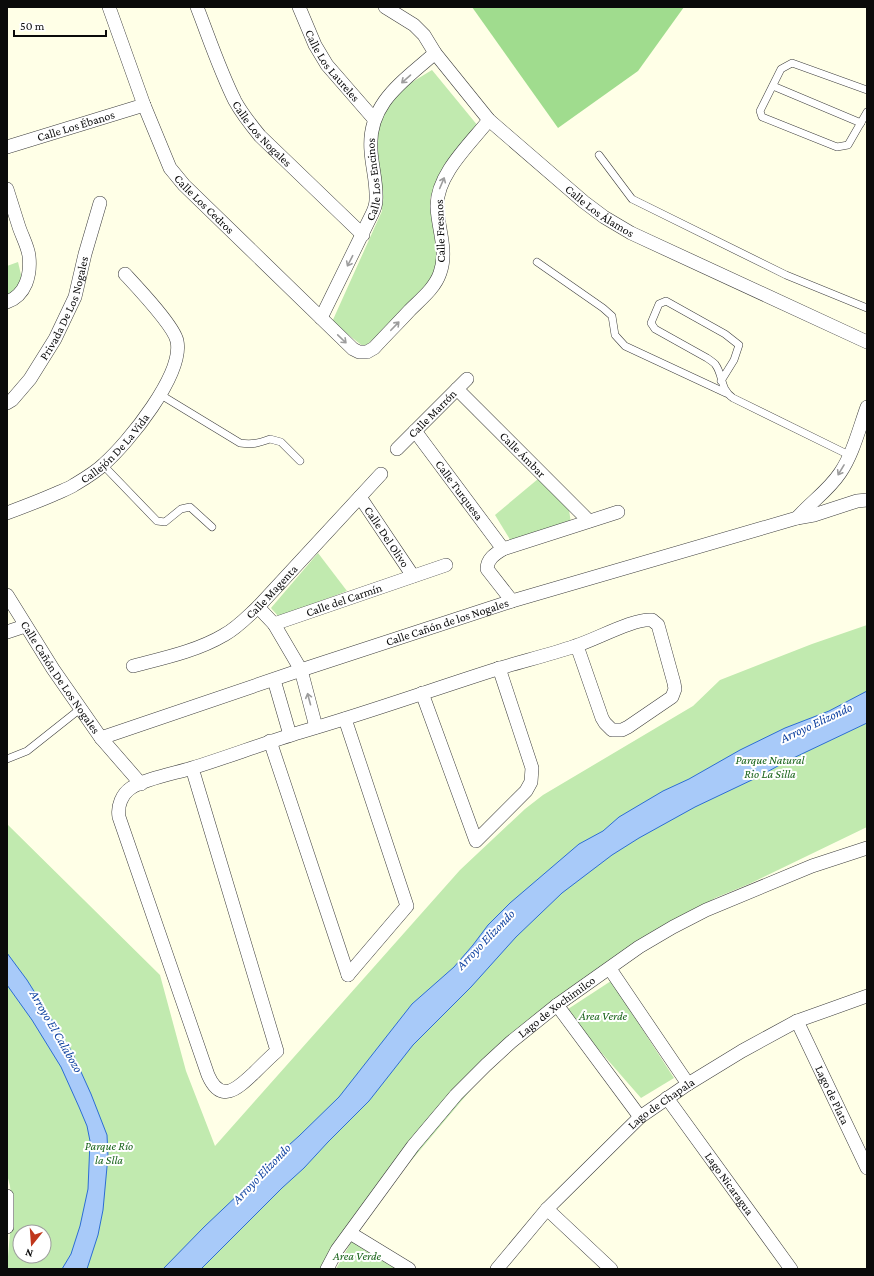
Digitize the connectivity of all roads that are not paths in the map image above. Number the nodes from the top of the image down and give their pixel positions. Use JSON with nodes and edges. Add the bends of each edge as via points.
{"nodes":[{"id":1,"x":109,"y":7,"type":"edge"},
{"id":2,"x":197,"y":7,"type":"edge"},
{"id":3,"x":299,"y":7,"type":"edge"},
{"id":4,"x":385,"y":7,"type":"edge"},
{"id":5,"x":436,"y":53,"type":"junction"},
{"id":6,"x":773,"y":86,"type":"junction"},
{"id":7,"x":867,"y":90,"type":"edge"},
{"id":8,"x":144,"y":105,"type":"junction"},
{"id":9,"x":867,"y":112,"type":"edge"},
{"id":10,"x":374,"y":119,"type":"junction"},
{"id":11,"x":489,"y":120,"type":"junction"},
{"id":12,"x":861,"y":123,"type":"junction"},
{"id":13,"x":7,"y":147,"type":"edge"},
{"id":14,"x":599,"y":155,"type":"dead end"},
{"id":15,"x":7,"y":189,"type":"edge"},
{"id":16,"x":100,"y":202,"type":"dead end"},
{"id":17,"x":363,"y":235,"type":"junction"},
{"id":18,"x":537,"y":262,"type":"dead end"},
{"id":19,"x":125,"y":274,"type":"dead end"},
{"id":20,"x":7,"y":302,"type":"edge"},
{"id":21,"x":867,"y":308,"type":"edge"},
{"id":22,"x":321,"y":318,"type":"junction"},
{"id":23,"x":867,"y":342,"type":"edge"},
{"id":24,"x":367,"y":352,"type":"joint"},
{"id":25,"x":467,"y":379,"type":"dead end"},
{"id":26,"x":721,"y":381,"type":"junction"},
{"id":27,"x":457,"y":389,"type":"junction"},
{"id":28,"x":726,"y":393,"type":"junction"},
{"id":29,"x":161,"y":395,"type":"junction"},
{"id":30,"x":7,"y":403,"type":"edge"},
{"id":31,"x":867,"y":407,"type":"edge"},
{"id":32,"x":864,"y":422,"type":"edge"},
{"id":33,"x":415,"y":431,"type":"junction"},
{"id":34,"x":397,"y":449,"type":"dead end"},
{"id":35,"x":849,"y":455,"type":"junction"},
{"id":36,"x":300,"y":461,"type":"dead end"},
{"id":37,"x":104,"y":465,"type":"junction"},
{"id":38,"x":381,"y":474,"type":"dead end"},
{"id":39,"x":360,"y":497,"type":"junction"},
{"id":40,"x":867,"y":500,"type":"edge"},
{"id":41,"x":618,"y":512,"type":"dead end"},
{"id":42,"x":7,"y":513,"type":"edge"},
{"id":43,"x":797,"y":518,"type":"junction"},
{"id":44,"x":590,"y":521,"type":"junction"},
{"id":45,"x":212,"y":527,"type":"dead end"},
{"id":46,"x":503,"y":549,"type":"junction"},
{"id":47,"x":446,"y":565,"type":"dead end"},
{"id":48,"x":413,"y":576,"type":"junction"},
{"id":49,"x":7,"y":595,"type":"edge"},
{"id":50,"x":512,"y":602,"type":"junction"},
{"id":51,"x":258,"y":607,"type":"junction"},
{"id":52,"x":274,"y":624,"type":"junction"},
{"id":53,"x":25,"y":626,"type":"junction"},
{"id":54,"x":7,"y":632,"type":"edge"},
{"id":55,"x":577,"y":646,"type":"junction"},
{"id":56,"x":133,"y":666,"type":"dead end"},
{"id":57,"x":499,"y":668,"type":"junction"},
{"id":58,"x":301,"y":670,"type":"junction"},
{"id":59,"x":274,"y":680,"type":"junction"},
{"id":60,"x":422,"y":693,"type":"junction"},
{"id":61,"x":80,"y":709,"type":"junction"},
{"id":62,"x":345,"y":719,"type":"junction"},
{"id":63,"x":316,"y":728,"type":"junction"},
{"id":64,"x":290,"y":735,"type":"junction"},
{"id":65,"x":101,"y":738,"type":"junction"},
{"id":66,"x":270,"y":741,"type":"junction"},
{"id":67,"x":7,"y":759,"type":"edge"},
{"id":68,"x":192,"y":768,"type":"junction"},
{"id":69,"x":141,"y":784,"type":"junction"},
{"id":70,"x":867,"y":848,"type":"edge"},
{"id":71,"x":610,"y":968,"type":"junction"},
{"id":72,"x":867,"y":996,"type":"edge"},
{"id":73,"x":557,"y":1005,"type":"junction"},
{"id":74,"x":797,"y":1021,"type":"junction"},
{"id":75,"x":688,"y":1084,"type":"junction"},
{"id":76,"x":667,"y":1098,"type":"junction"},
{"id":77,"x":640,"y":1117,"type":"junction"},
{"id":78,"x":867,"y":1168,"type":"edge"},
{"id":79,"x":7,"y":1196,"type":"edge"},
{"id":80,"x":547,"y":1208,"type":"junction"},
{"id":81,"x":7,"y":1227,"type":"edge"},
{"id":82,"x":350,"y":1233,"type":"junction"},
{"id":83,"x":326,"y":1269,"type":"edge"},
{"id":84,"x":409,"y":1269,"type":"edge"},
{"id":85,"x":497,"y":1269,"type":"edge"},
{"id":86,"x":611,"y":1269,"type":"edge"},
{"id":87,"x":790,"y":1269,"type":"edge"}],
"edges":[{"from":1,"to":8,"type":"street","name":"Calle Los Cedros"},
{"from":2,"to":17,"type":"street","name":"Calle Los Nogales","via":[[225,79],[246,119],[260,136]]},
{"from":3,"to":10,"type":"street","name":"Calle Los Laureles","via":[[315,45],[327,65]]},
{"from":4,"to":5,"type":"street","name":"Calle Los Álamos","via":[[424,35]]},
{"from":5,"to":10,"type":"street","name":"Calle Los Encinos","one_way":true,"via":[[390,94]]},
{"from":5,"to":11,"type":"street","name":"Calle Los Álamos"},
{"from":6,"to":7,"type":"lane","via":[[782,69],[792,63]]},
{"from":6,"to":12,"type":"lane"},
{"from":6,"to":12,"type":"lane","via":[[760,110],[762,117],[837,147],[848,146]]},
{"from":8,"to":13,"type":"street","name":"Calle Los Ébanos"},
{"from":8,"to":22,"type":"street","name":"Calle Los Cedros","via":[[170,168],[184,185]]},
{"from":9,"to":12,"type":"lane"},
{"from":10,"to":17,"type":"street","name":"Calle Los Encinos","via":[[371,149],[376,200]]},
{"from":11,"to":23,"type":"street","name":"Calle Los Álamos","via":[[604,218],[630,233]]},
{"from":24,"to":11,"type":"street","name":"Calle Fresnos","one_way":true,"via":[[374,348],[431,288],[440,274],[443,246],[437,207],[438,194],[450,168]]},
{"from":14,"to":21,"type":"lane","via":[[632,199],[786,275]]},
{"from":15,"to":20,"type":"street","via":[[29,256],[29,272],[27,284],[21,293]]},
{"from":16,"to":30,"type":"street","name":"Privada De Los Nogales","via":[[76,297],[55,339],[30,379]]},
{"from":17,"to":22,"type":"street","name":"Calle Los Encinos","one_way":true},
{"from":18,"to":28,"type":"lane","via":[[612,316],[616,335],[625,346]]},
{"from":19,"to":29,"type":"street","name":"Callejón De La Vida","via":[[146,297],[177,341],[176,358]]},
{"from":22,"to":24,"type":"street","name":"Calle Los Cedros","one_way":true,"via":[[353,349]]},
{"from":25,"to":27,"type":"street","name":"Calle Marrón"},
{"from":26,"to":26,"type":"lane","via":[[715,364],[655,329],[651,323],[659,304],[666,301],[725,334],[738,345],[734,360]]},
{"from":26,"to":28,"type":"lane"},
{"from":27,"to":33,"type":"street","name":"Calle Marrón"},
{"from":27,"to":44,"type":"street","name":"Calle Ámbar"},
{"from":28,"to":35,"type":"lane"},
{"from":29,"to":36,"type":"lane","via":[[240,442],[249,444],[270,439],[281,442]]},
{"from":29,"to":37,"type":"street","name":"Callejón De La Vida","via":[[136,429]]},
{"from":31,"to":32,"type":"street","name":"Calle Cañón de los Nogales"},
{"from":32,"to":35,"type":"street","name":"Calle Cañón de los Nogales"},
{"from":33,"to":34,"type":"street","name":"Calle Marrón"},
{"from":33,"to":46,"type":"street","name":"Calle Turquesa"},
{"from":35,"to":43,"type":"street","name":"Calle Cañón de los Nogales","one_way":true,"via":[[840,473]]},
{"from":37,"to":42,"type":"street","name":"Callejón De La Vida","via":[[73,486]]},
{"from":37,"to":45,"type":"lane","via":[[157,521],[165,522],[181,509],[190,507]]},
{"from":38,"to":39,"type":"street","name":"Calle Magenta"},
{"from":39,"to":48,"type":"street","name":"Calle Del Olivo"},
{"from":39,"to":51,"type":"street","name":"Calle Magenta"},
{"from":40,"to":43,"type":"street","name":"Calle Cañón de los Nogales"},
{"from":41,"to":44,"type":"street"},
{"from":43,"to":50,"type":"street","name":"Calle Cañón de los Nogales"},
{"from":44,"to":46,"type":"street"},
{"from":46,"to":50,"type":"street","via":[[491,558],[487,567]]},
{"from":47,"to":48,"type":"street","name":"Calle del Carmín"},
{"from":48,"to":52,"type":"street","name":"Calle del Carmín"},
{"from":49,"to":53,"type":"street","name":"Calle Cañón De Los Nogales"},
{"from":50,"to":58,"type":"street","name":"Calle Cañón de los Nogales"},
{"from":51,"to":52,"type":"street"},
{"from":51,"to":56,"type":"street","name":"Calle Magenta","via":[[237,626],[211,642]]},
{"from":52,"to":58,"type":"street"},
{"from":53,"to":54,"type":"street"},
{"from":53,"to":61,"type":"street","name":"Calle Cañón De Los Nogales"},
{"from":55,"to":55,"type":"street","via":[[602,718],[612,730],[628,727],[672,697],[674,683],[668,658],[658,625],[652,620],[640,621]]},
{"from":55,"to":57,"type":"street"},
{"from":57,"to":60,"type":"street"},
{"from":57,"to":60,"type":"street","via":[[530,758],[531,782],[526,791],[476,841]]},
{"from":58,"to":59,"type":"street","name":"Calle Cañón de los Nogales"},
{"from":63,"to":58,"type":"street","one_way":true},
{"from":59,"to":64,"type":"street"},
{"from":59,"to":65,"type":"street","name":"Calle Cañón de los Nogales"},
{"from":60,"to":62,"type":"street"},
{"from":61,"to":65,"type":"street","name":"Calle Cañón De Los Nogales"},
{"from":61,"to":67,"type":"lane","via":[[26,751]]},
{"from":62,"to":63,"type":"street"},
{"from":62,"to":66,"type":"street","via":[[407,906],[348,975]]},
{"from":63,"to":64,"type":"street"},
{"from":64,"to":66,"type":"street"},
{"from":65,"to":69,"type":"street","name":"Calle Cañón De Los Nogales"},
{"from":66,"to":68,"type":"street"},
{"from":68,"to":69,"type":"street"},
{"from":68,"to":69,"type":"street","via":[[277,1051],[231,1091],[216,1088],[208,1075],[119,817],[118,808],[122,799],[132,788]]},
{"from":70,"to":71,"type":"street","name":"Lago de Xochimilco","via":[[812,866],[706,910],[657,936]]},
{"from":71,"to":73,"type":"street","name":"Lago de Xochimilco"},
{"from":71,"to":75,"type":"street"},
{"from":72,"to":74,"type":"street","name":"Lago de Chapala"},
{"from":73,"to":77,"type":"street"},
{"from":73,"to":82,"type":"street","name":"Lago de Xochimilco","via":[[511,1042],[456,1096],[414,1146]]},
{"from":74,"to":75,"type":"street","name":"Lago de Chapala"},
{"from":74,"to":78,"type":"street","name":"Lago de Plata"},
{"from":75,"to":76,"type":"street","name":"Lago de Chapala"},
{"from":76,"to":77,"type":"street","name":"Lago de Chapala"},
{"from":76,"to":87,"type":"street","name":"Lago Nicaragua"},
{"from":77,"to":80,"type":"street","name":"Lago de Chapala"},
{"from":79,"to":81,"type":"street"},
{"from":80,"to":85,"type":"street","name":"Lago de Chapala"},
{"from":80,"to":86,"type":"street"},
{"from":82,"to":83,"type":"street","name":"Lago de Xochimilco"},
{"from":82,"to":84,"type":"street"}]}
